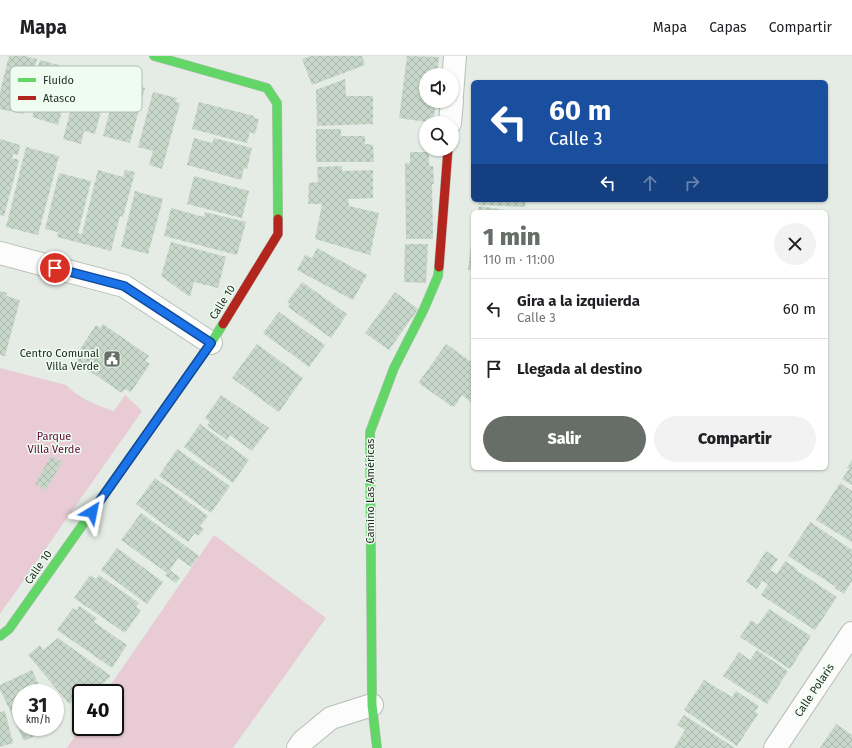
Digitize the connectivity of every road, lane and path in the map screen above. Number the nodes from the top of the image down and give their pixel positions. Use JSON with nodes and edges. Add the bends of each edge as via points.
{"nodes":[{"id":1,"x":154,"y":56,"type":"edge"},
{"id":2,"x":455,"y":56,"type":"edge"},
{"id":3,"x":454,"y":68,"type":"edge"},
{"id":4,"x":447,"y":156,"type":"edge"},
{"id":5,"x":0,"y":253,"type":"edge"},
{"id":6,"x":211,"y":343,"type":"junction"},
{"id":7,"x":852,"y":632,"type":"edge"},
{"id":8,"x":0,"y":636,"type":"edge"},
{"id":9,"x":372,"y":705,"type":"junction"},
{"id":10,"x":298,"y":748,"type":"edge"},
{"id":11,"x":377,"y":748,"type":"edge"},
{"id":12,"x":775,"y":748,"type":"edge"}],
"edges":[{"from":1,"to":6,"type":"street","name":"Calle 10","via":[[267,88],[277,103],[278,234]]},
{"from":2,"to":3,"type":"street"},
{"from":4,"to":9,"type":"street","name":"Camino Las Américas","via":[[438,276],[394,368],[370,432]]},
{"from":5,"to":6,"type":"street","via":[[124,286]]},
{"from":6,"to":8,"type":"street","name":"Calle 10","via":[[9,629]]},
{"from":7,"to":12,"type":"street","name":"Calle Polaris"},
{"from":9,"to":10,"type":"street","via":[[332,718]]},
{"from":9,"to":11,"type":"street","name":"Camino Las Américas"}]}
